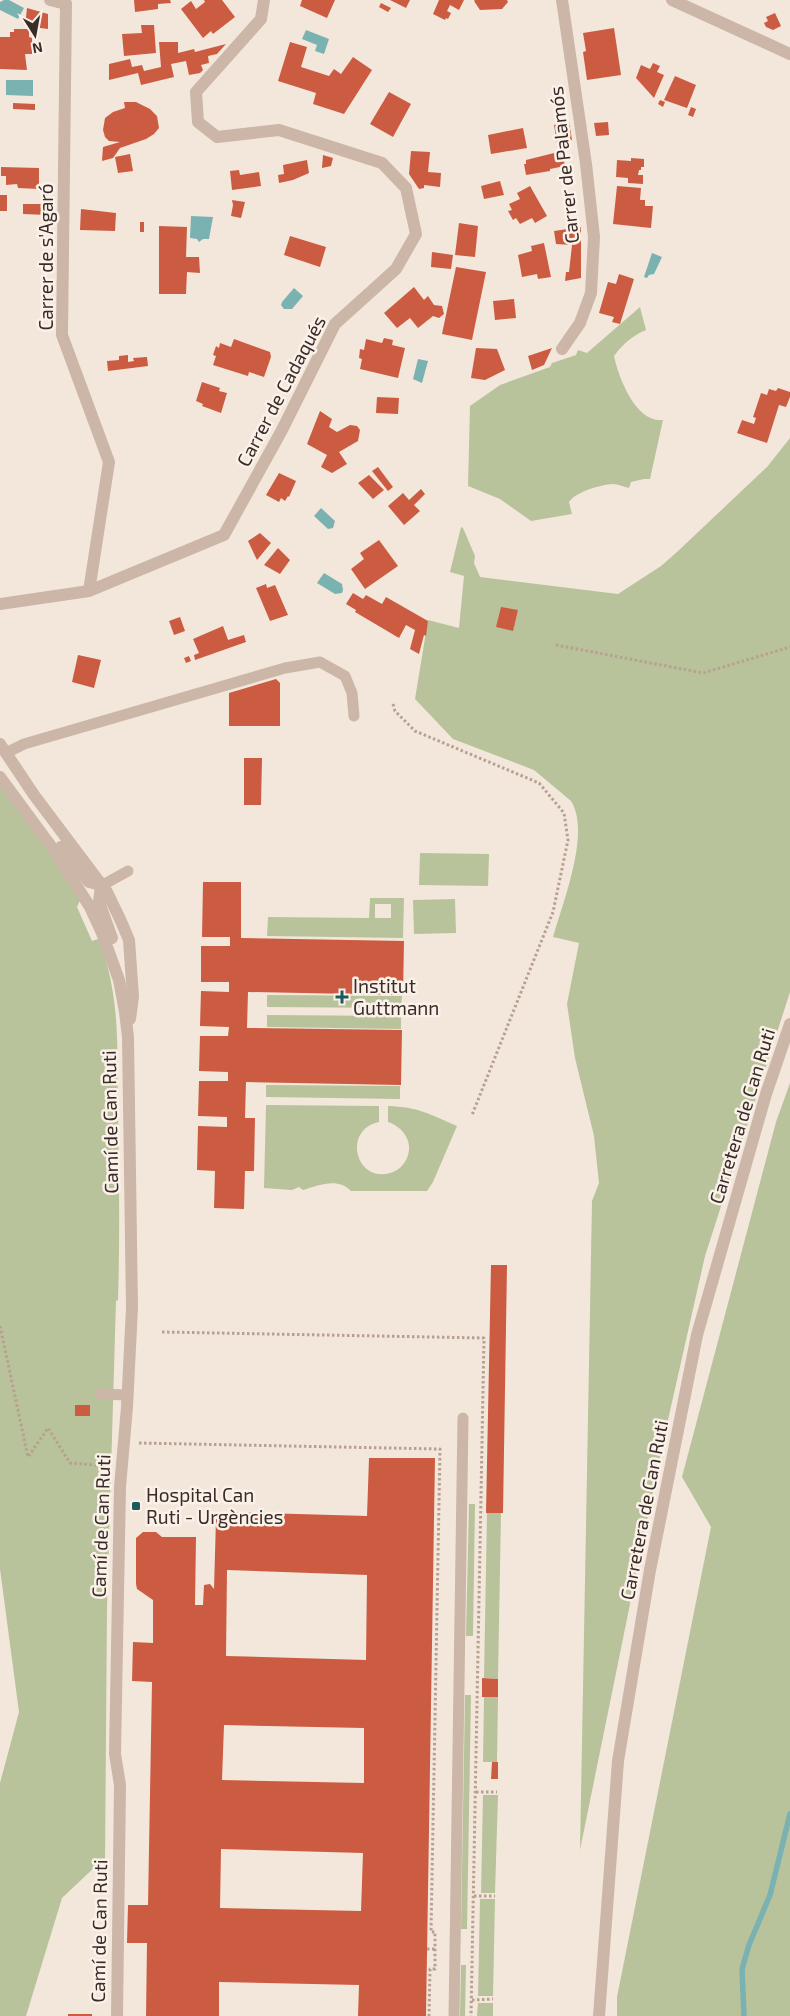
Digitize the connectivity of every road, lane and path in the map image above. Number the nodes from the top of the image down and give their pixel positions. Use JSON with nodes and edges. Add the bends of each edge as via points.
{"nodes":[{"id":1,"x":50,"y":0,"type":"edge"},
{"id":2,"x":78,"y":0,"type":"edge"},
{"id":3,"x":264,"y":0,"type":"edge"},
{"id":4,"x":562,"y":0,"type":"edge"},
{"id":5,"x":672,"y":0,"type":"edge"},
{"id":6,"x":66,"y":4,"type":"junction"},
{"id":7,"x":790,"y":54,"type":"edge"},
{"id":8,"x":562,"y":350,"type":"dead end"},
{"id":9,"x":89,"y":591,"type":"junction"},
{"id":10,"x":0,"y":604,"type":"edge"},
{"id":11,"x":556,"y":645,"type":"dead end"},
{"id":12,"x":790,"y":647,"type":"edge"},
{"id":13,"x":393,"y":704,"type":"dead end"},
{"id":14,"x":354,"y":716,"type":"dead end"},
{"id":15,"x":2,"y":748,"type":"edge"},
{"id":16,"x":0,"y":778,"type":"edge"},
{"id":17,"x":27,"y":816,"type":"junction"},
{"id":18,"x":128,"y":871,"type":"dead end"},
{"id":19,"x":101,"y":886,"type":"junction"},
{"id":20,"x":111,"y":956,"type":"junction"},
{"id":21,"x":790,"y":1024,"type":"edge"},
{"id":22,"x":128,"y":1037,"type":"junction"},
{"id":23,"x":472,"y":1115,"type":"dead end"},
{"id":24,"x":0,"y":1326,"type":"edge"},
{"id":25,"x":162,"y":1332,"type":"dead end"},
{"id":26,"x":100,"y":1394,"type":"dead end"},
{"id":27,"x":127,"y":1395,"type":"junction"},
{"id":28,"x":462,"y":1418,"type":"dead end"},
{"id":29,"x":136,"y":1443,"type":"dead end"},
{"id":30,"x":110,"y":1467,"type":"dead end"},
{"id":31,"x":476,"y":1792,"type":"junction"},
{"id":32,"x":497,"y":1792,"type":"dead end"},
{"id":33,"x":474,"y":1896,"type":"junction"},
{"id":34,"x":495,"y":1896,"type":"dead end"},
{"id":35,"x":427,"y":1949,"type":"dead end"},
{"id":36,"x":435,"y":1949,"type":"junction"},
{"id":37,"x":494,"y":1999,"type":"dead end"},
{"id":38,"x":472,"y":2000,"type":"junction"},
{"id":39,"x":117,"y":2016,"type":"edge"},
{"id":40,"x":429,"y":2016,"type":"edge"},
{"id":41,"x":454,"y":2016,"type":"edge"},
{"id":42,"x":471,"y":2016,"type":"edge"},
{"id":43,"x":599,"y":2016,"type":"edge"}],
"edges":[{"from":1,"to":6,"type":"street"},
{"from":2,"to":6,"type":"street"},
{"from":3,"to":9,"type":"street","name":"Carrer de Cadaqués","via":[[261,19],[196,92],[198,122],[217,137],[279,130],[382,163],[406,188],[416,234],[396,269],[335,324],[224,535]]},
{"from":4,"to":8,"type":"street","name":"Carrer de Palamós","via":[[594,237],[591,293],[580,323]]},
{"from":5,"to":7,"type":"street"},
{"from":6,"to":9,"type":"street","name":"Carrer de s'Agaró","via":[[62,335],[109,462]]},
{"from":9,"to":10,"type":"street","name":"Carrer de Cadaqués"},
{"from":11,"to":12,"type":"path","via":[[703,672]]},
{"from":13,"to":23,"type":"path","via":[[395,711],[415,731],[539,783],[564,813],[568,840],[553,912]]},
{"from":14,"to":15,"type":"lane","via":[[352,693],[345,676],[320,662],[275,671]]},
{"from":15,"to":19,"type":"street","name":"Camí de Can Ruti"},
{"from":16,"to":17,"type":"street","name":"Camí de Can Ruti"},
{"from":17,"to":19,"type":"street","name":"Camí de Can Ruti","via":[[42,821],[89,882]]},
{"from":17,"to":20,"type":"street","name":"Camí de Can Ruti","via":[[90,907]]},
{"from":18,"to":19,"type":"lane"},
{"from":19,"to":20,"type":"street","name":"Camí de Can Ruti","via":[[99,902],[113,942]]},
{"from":19,"to":22,"type":"street","name":"Camí de Can Ruti","via":[[129,940],[133,997]]},
{"from":20,"to":22,"type":"street","name":"Camí de Can Ruti","via":[[119,980]]},
{"from":21,"to":43,"type":"street","name":"Carretera de Can Ruti","via":[[766,1094],[697,1335],[650,1570],[618,1760]]},
{"from":22,"to":27,"type":"street","name":"Camí de Can Ruti","via":[[132,1308]]},
{"from":24,"to":30,"type":"path","via":[[28,1457],[48,1428],[70,1463]]},
{"from":25,"to":31,"type":"path","via":[[484,1338]]},
{"from":26,"to":27,"type":"lane"},
{"from":27,"to":39,"type":"street","name":"Camí de Can Ruti","via":[[120,1487],[115,1754],[120,1785]]},
{"from":28,"to":41,"type":"lane"},
{"from":29,"to":36,"type":"path","via":[[440,1450],[431,1932],[435,1932]]},
{"from":31,"to":32,"type":"path"},
{"from":31,"to":33,"type":"path"},
{"from":33,"to":34,"type":"path"},
{"from":33,"to":38,"type":"path"},
{"from":35,"to":36,"type":"path"},
{"from":36,"to":40,"type":"path","via":[[435,1969],[430,1969]]},
{"from":37,"to":38,"type":"path"},
{"from":38,"to":42,"type":"path"}]}
